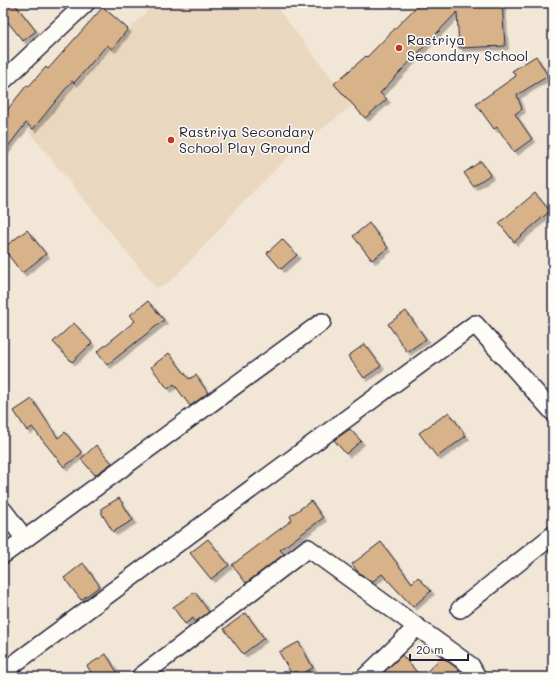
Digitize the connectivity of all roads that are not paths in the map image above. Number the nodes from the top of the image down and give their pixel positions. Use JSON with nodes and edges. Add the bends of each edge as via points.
{"nodes":[{"id":1,"x":86,"y":3,"type":"edge"},
{"id":2,"x":3,"y":81,"type":"edge"},
{"id":3,"x":322,"y":322,"type":"dead end"},
{"id":4,"x":553,"y":412,"type":"edge"},
{"id":5,"x":3,"y":510,"type":"edge"},
{"id":6,"x":553,"y":535,"type":"edge"},
{"id":7,"x":25,"y":539,"type":"junction"},
{"id":8,"x":3,"y":555,"type":"edge"},
{"id":9,"x":460,"y":609,"type":"dead end"},
{"id":10,"x":417,"y":626,"type":"junction"},
{"id":11,"x":3,"y":672,"type":"edge"},
{"id":12,"x":140,"y":677,"type":"edge"},
{"id":13,"x":365,"y":677,"type":"edge"},
{"id":14,"x":477,"y":677,"type":"edge"}],
"edges":[{"from":1,"to":2,"type":"street"},
{"from":3,"to":7,"type":"street"},
{"from":4,"to":11,"type":"street","via":[[475,324]]},
{"from":5,"to":7,"type":"street"},
{"from":6,"to":9,"type":"street"},
{"from":7,"to":8,"type":"street"},
{"from":10,"to":12,"type":"street","via":[[308,548]]},
{"from":10,"to":13,"type":"street"},
{"from":10,"to":14,"type":"street","via":[[471,666]]}]}
